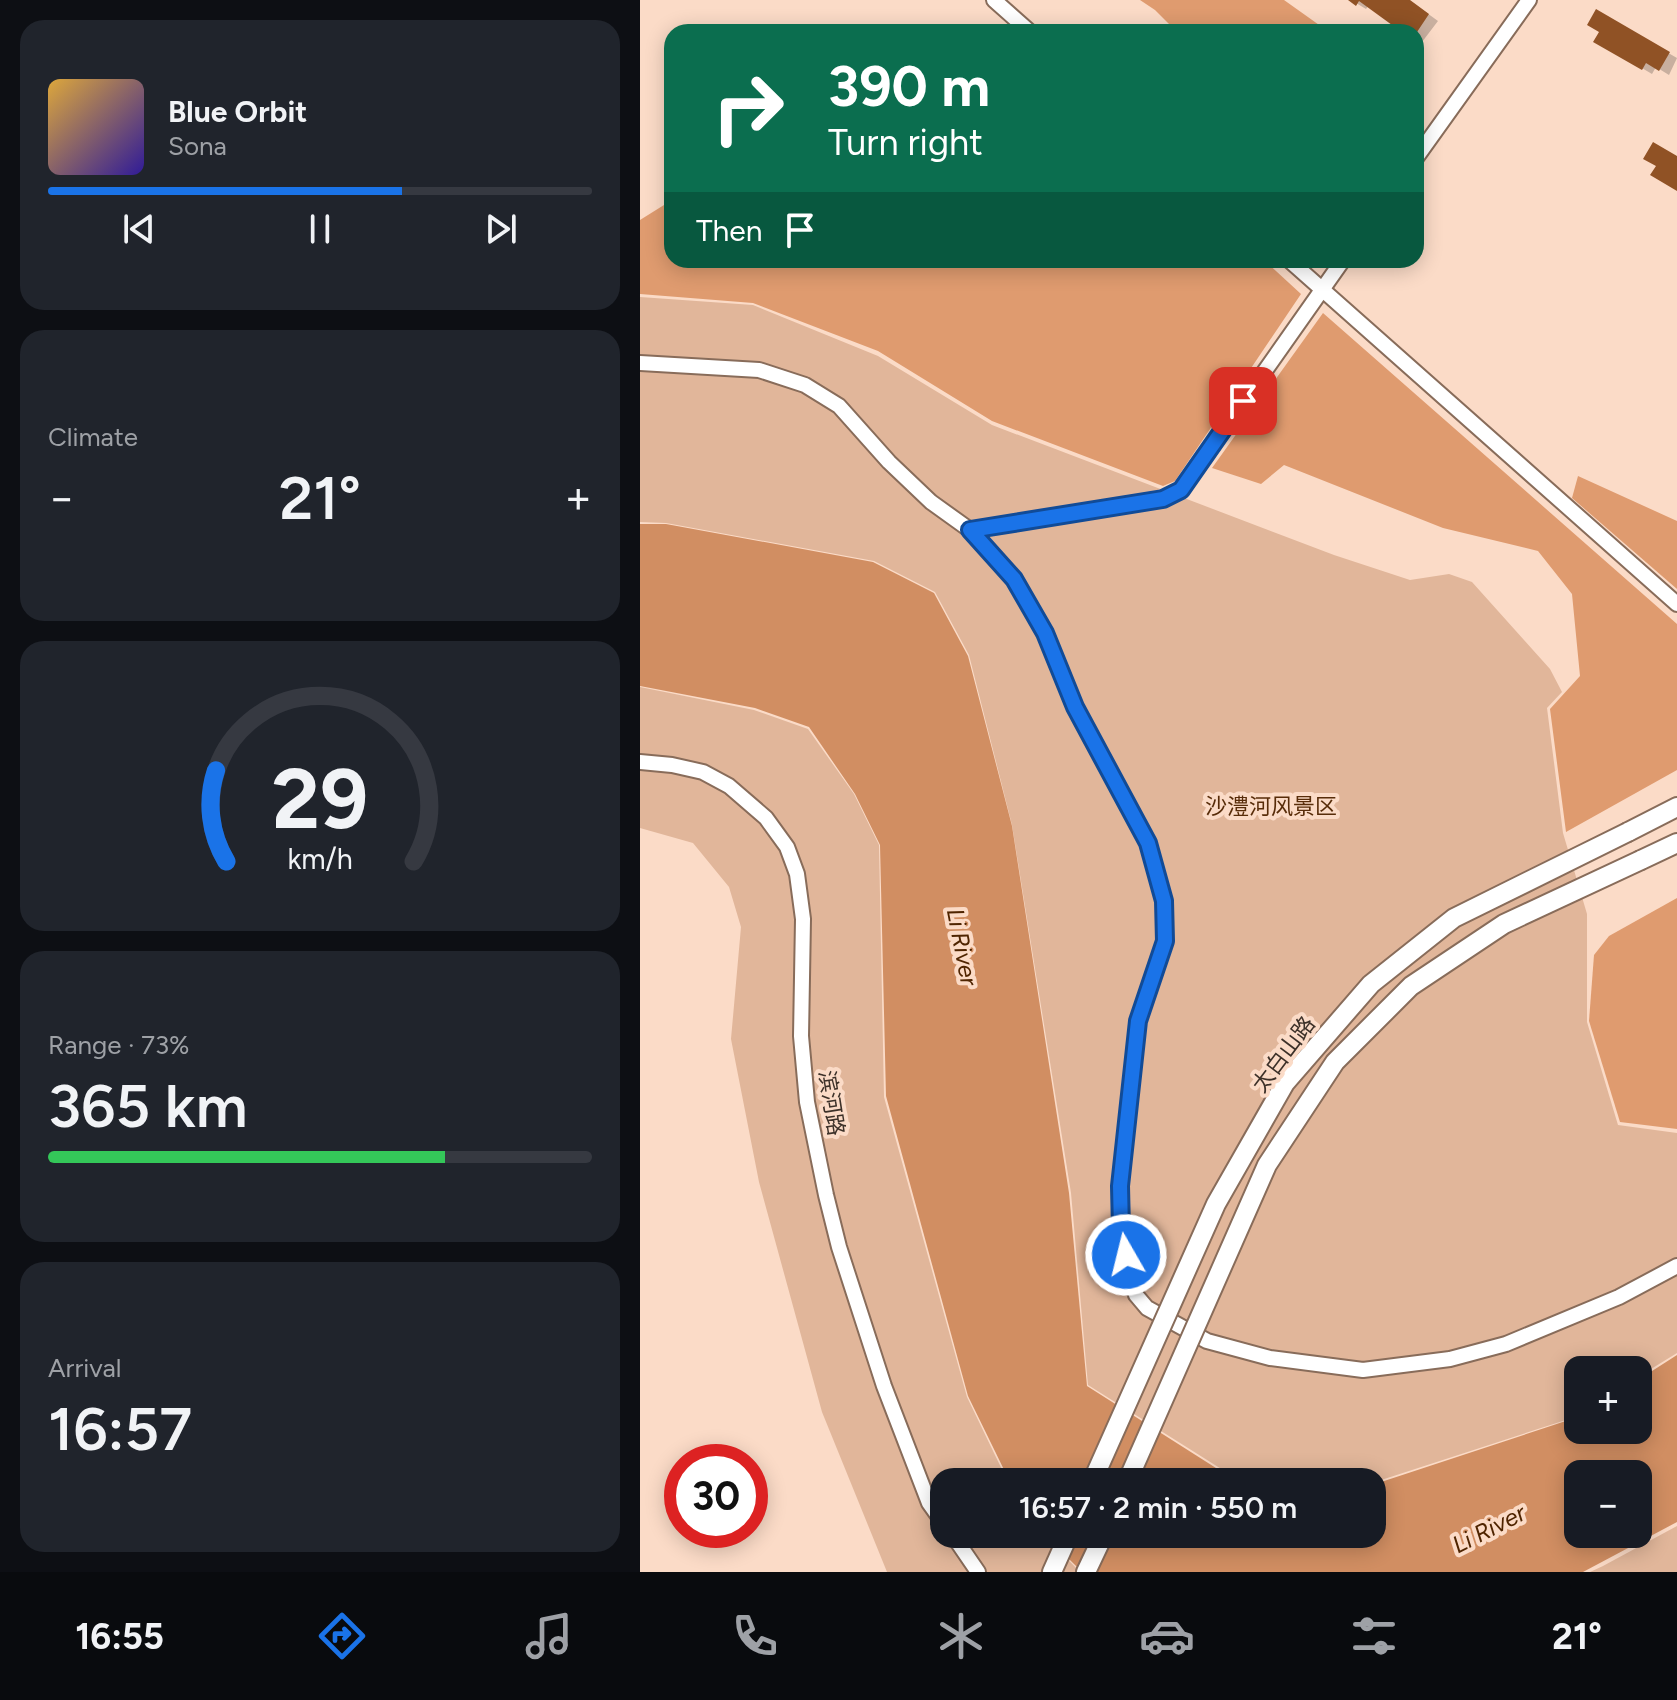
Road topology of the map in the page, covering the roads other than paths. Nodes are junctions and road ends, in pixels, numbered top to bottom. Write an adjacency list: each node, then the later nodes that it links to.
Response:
1 (994, 0): 3 (street)
2 (1529, 0): 4 (street)
3 (1021, 24)
4 (1424, 147)
5 (1298, 268): 7 (street)
6 (1337, 268): 7 (street)
7 (1322, 289): 9 (street); 10 (street)
8 (640, 363): 9 (street)
9 (970, 530): 14 (street)
10 (1677, 604)
11 (640, 762): 17 (street, 滨河路)
12 (1676, 807): 15 (main road, 太白山路, bridge)
13 (1677, 843): 16 (main road, bridge)
14 (1677, 1266)
15 (1098, 1468)
16 (1133, 1468)
17 (930, 1504)
18 (962, 1548): 21 (street)
19 (1063, 1548): 22 (main road)
20 (1097, 1548): 23 (main road)
21 (978, 1572)
22 (1052, 1572)
23 (1086, 1572)

